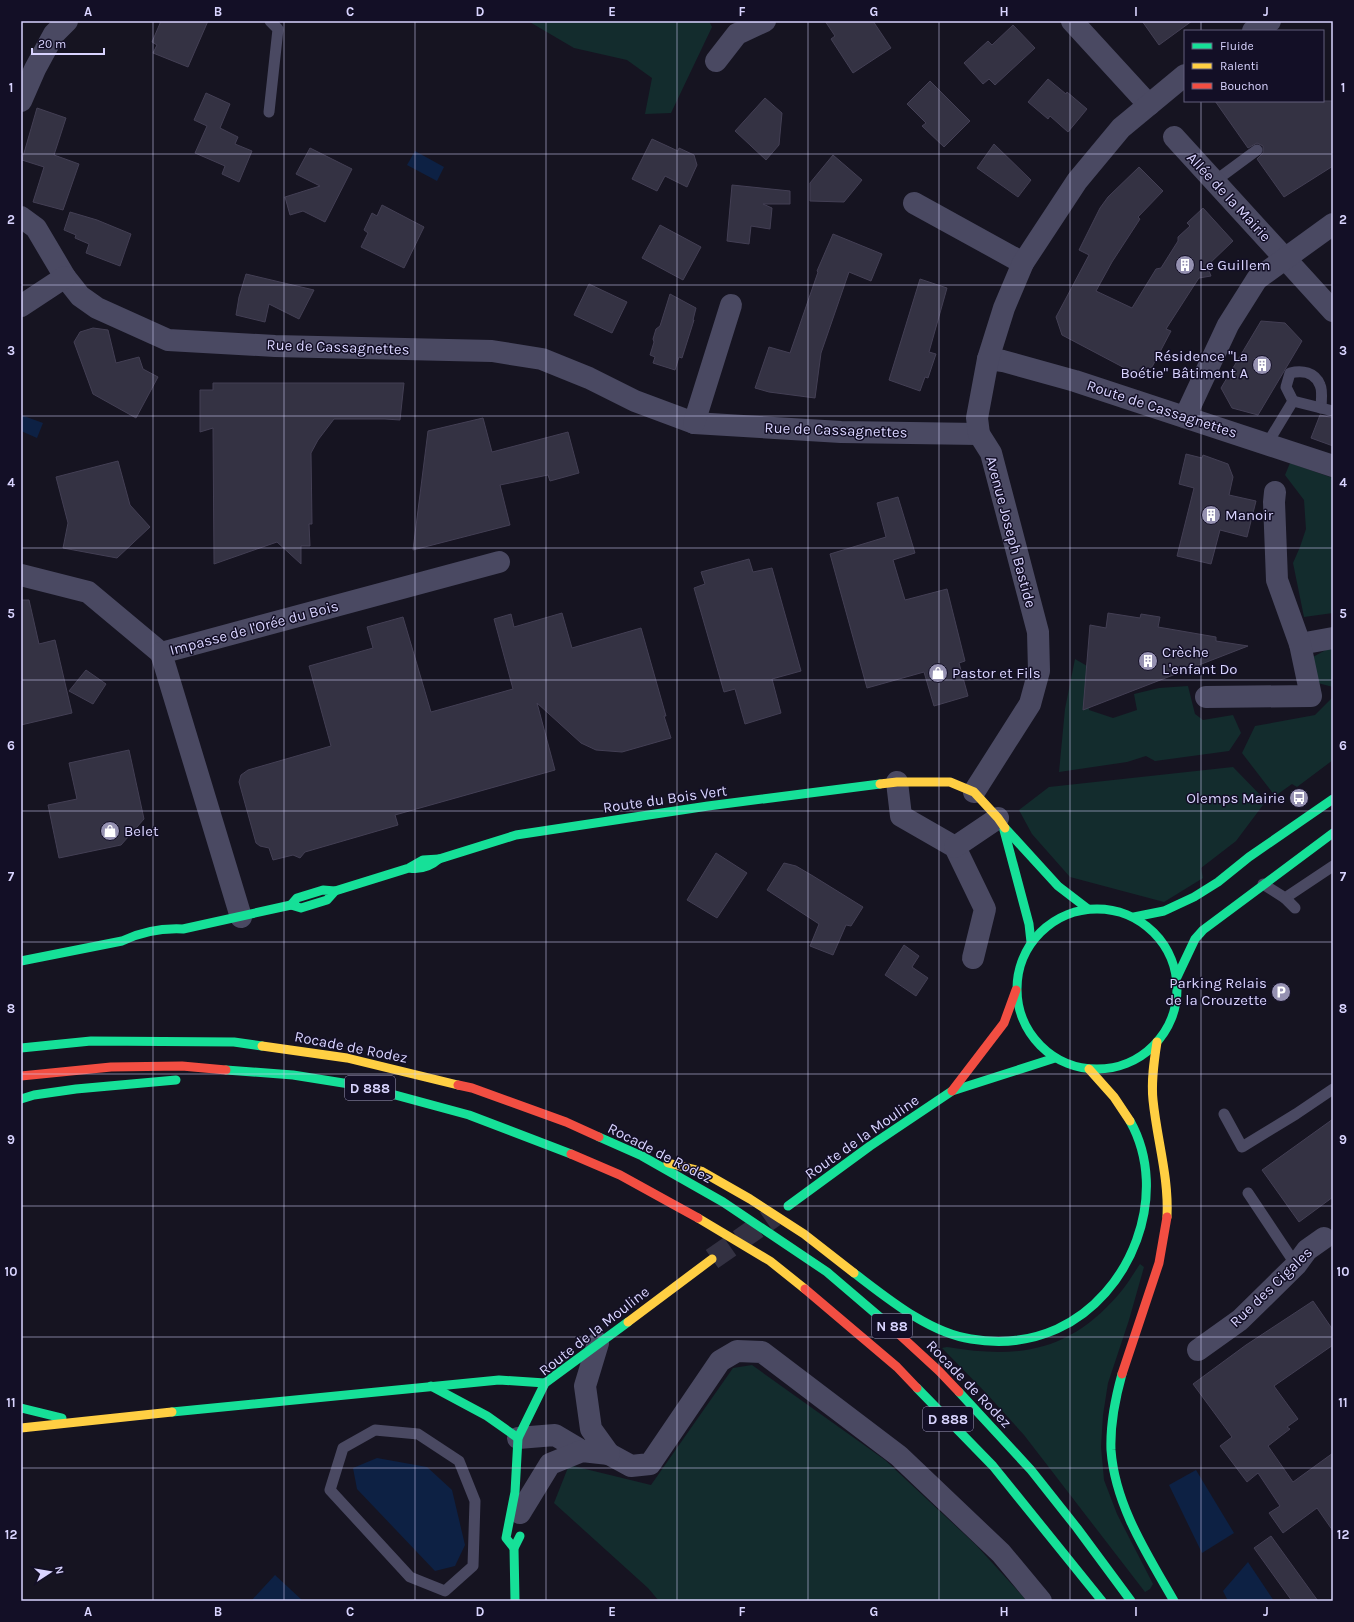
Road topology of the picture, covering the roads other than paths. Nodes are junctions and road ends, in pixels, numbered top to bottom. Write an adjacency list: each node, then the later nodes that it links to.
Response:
1 (67, 21): 9 (street)
2 (270, 21): 11 (lane)
3 (765, 21): 7 (street)
4 (1072, 21): 10 (street)
5 (1270, 21): 6 (street)
6 (1255, 30)
7 (716, 61)
8 (1184, 76): 10 (street, Avenue Joseph Bastide)
9 (21, 101)
10 (1149, 105): 19 (street, Avenue Joseph Bastide)
11 (269, 112)
12 (1174, 137): 14 (street, Allée de la Mairie)
13 (1257, 150): 14 (lane)
14 (1215, 181): 18 (street, Allée de la Mairie)
15 (914, 203): 19 (street)
16 (21, 217): 20 (street, Rue de Cassagnettes)
17 (1333, 224): 18 (street)
18 (1287, 259): 23 (street, Allée de la Mairie); 28 (street)
19 (1023, 263): 24 (street, Avenue Joseph Bastide)
20 (65, 277): 22 (street); 29 (street, Rue de Cassagnettes)
21 (731, 304): 29 (street)
22 (21, 306)
23 (1333, 311)
24 (988, 359): 28 (street, Route de Cassagnettes); 30 (street, Avenue Joseph Bastide)
25 (1293, 401): 26 (lane); 26 (lane); 31 (lane)
26 (1321, 408): 27 (lane)
27 (1333, 411)
28 (1185, 417): 31 (street, Route de Cassagnettes)
29 (694, 423): 30 (street, Rue de Cassagnettes)
30 (979, 434): 41 (street, Avenue Joseph Bastide)
31 (1267, 444): 32 (street, Route de Cassagnettes)
32 (1333, 466)
33 (1275, 492): 37 (street)
34 (500, 562): 38 (street, Impasse de l'Orée du Bois)
35 (21, 575): 38 (street)
36 (1333, 638): 37 (street)
37 (1300, 644): 39 (street)
38 (161, 653): 51 (street, Impasse de l'Orée du Bois)
39 (1206, 698)
40 (897, 782): 41 (main road, Route du Bois Vert); 45 (street); 51 (main road, Route du Bois Vert)
41 (974, 792): 43 (main road)
42 (1333, 799): 52 (main road)
43 (1000, 821): 45 (street); 50 (main road); 53 (main road)
44 (1333, 833): 47 (main road)
45 (955, 847): 54 (street)
46 (1333, 866): 48 (lane)
47 (1262, 884): 48 (lane); 56 (main road)
48 (1285, 898): 49 (lane)
49 (1295, 908)
50 (1088, 910): 52 (main road); 53 (main road)
51 (241, 917): 55 (main road)
52 (1134, 917): 56 (main road)
53 (1031, 942): 57 (main road)
54 (973, 958)
55 (21, 961)
56 (1178, 977): 58 (main road)
57 (1018, 985): 60 (main road); 65 (main road, Route de la Mouline)
58 (1157, 1042): 61 (main road); 95 (main road)
59 (21, 1048): 70 (main road, Rocade de Rodez / D 888)
60 (1055, 1058): 61 (main road); 65 (main road, Route de la Mouline)
61 (1090, 1069): 70 (main road)
62 (21, 1076): 69 (main road, D 888)
63 (186, 1080): 66 (main road)
64 (1333, 1089): 67 (lane)
65 (952, 1091): 72 (main road, Route de la Mouline)
66 (21, 1099)
67 (1224, 1114)
68 (511, 1141): 69 (main road)
69 (564, 1151): 93 (main road, D 888)
70 (642, 1156): 81 (main road, Rocade de Rodez / N 88)
71 (1248, 1193): 75 (lane)
72 (788, 1206)
73 (1330, 1240): 75 (street, Rue des Cigales)
74 (712, 1259): 76 (main road, Route de la Mouline)
75 (1296, 1265): 77 (street, Rue des Cigales)
76 (598, 1343): 78 (main road, Route de la Mouline); 86 (street)
77 (1198, 1350)
78 (545, 1383): 79 (main road); 84 (main road, Route de la Mouline)
79 (431, 1386): 82 (main road); 84 (main road)
80 (21, 1408): 82 (main road)
81 (981, 1415): 94 (main road, Rocade de Rodez / D 888)
82 (75, 1420): 83 (main road)
83 (21, 1428)
84 (518, 1438): 85 (street); 87 (main road, Route de la Mouline)
85 (582, 1451): 86 (street); 88 (street)
86 (609, 1454): 92 (street)
87 (515, 1492): 88 (main road, Route de la Mouline); 89 (main road, Route de la Mouline)
88 (520, 1521): 89 (main road, Route de la Mouline)
89 (514, 1548): 91 (main road, Route de la Mouline)
90 (446, 1596): 90 (lane)
91 (515, 1601)
92 (1041, 1601)
93 (1102, 1601)
94 (1131, 1601)
95 (1174, 1601)

